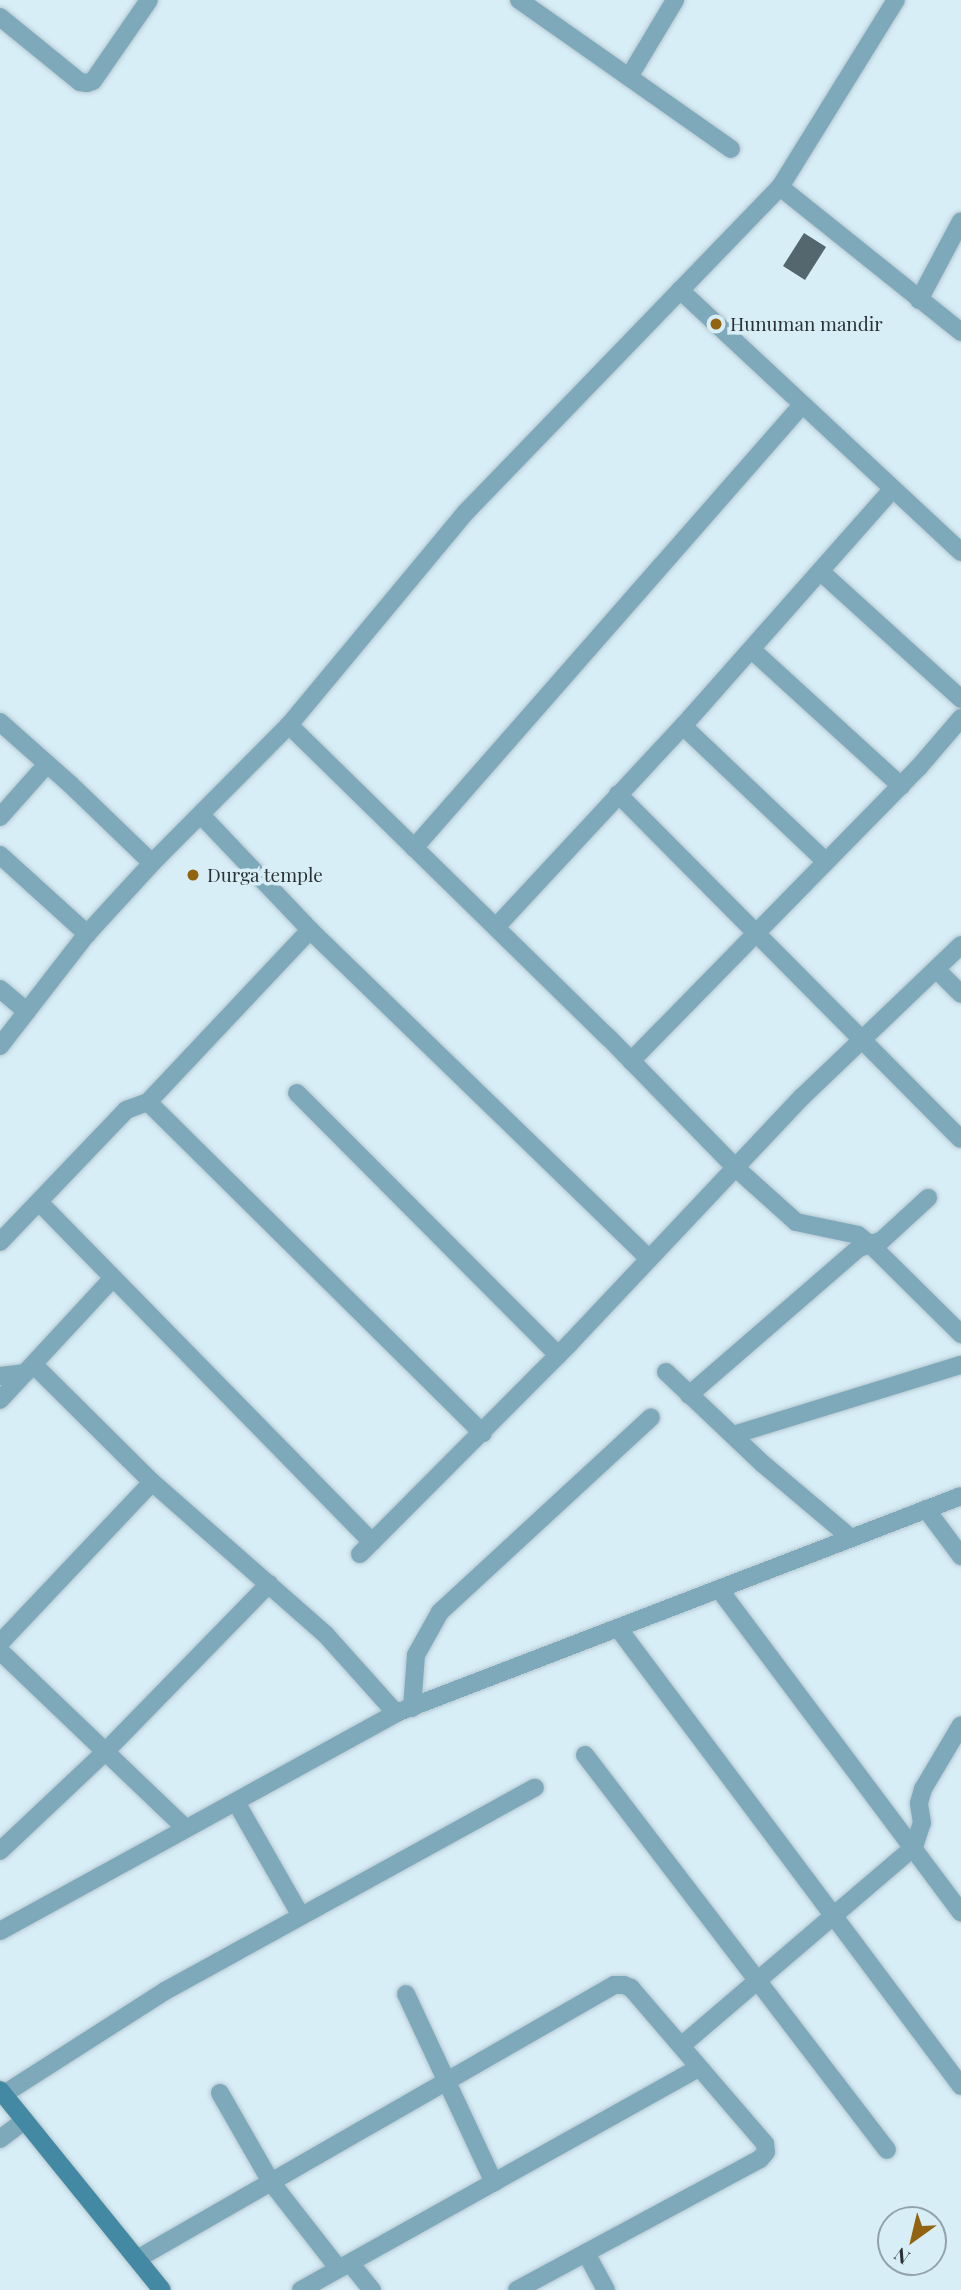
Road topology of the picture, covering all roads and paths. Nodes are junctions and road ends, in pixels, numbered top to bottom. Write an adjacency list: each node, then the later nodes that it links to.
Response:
1 (149, 0): 5 (street)
2 (519, 0): 6 (street)
3 (675, 0): 6 (street)
4 (895, 0): 8 (street)
5 (0, 17)
6 (629, 77): 7 (street)
7 (731, 149)
8 (780, 187): 10 (street); 11 (street)
9 (961, 220): 11 (street)
10 (680, 290): 13 (street); 21 (street)
11 (919, 300): 12 (street)
12 (961, 332)
13 (802, 405): 14 (street); 28 (street)
14 (892, 490): 15 (street); 16 (street)
15 (961, 552)
16 (821, 572): 17 (street); 18 (street)
17 (752, 650): 22 (street); 24 (street)
18 (961, 699)
19 (961, 718): 24 (street)
20 (0, 722): 23 (street)
21 (289, 725): 26 (street); 28 (street)
22 (683, 726): 25 (street); 30 (street)
23 (47, 764): 27 (street); 31 (street)
24 (901, 786): 30 (street)
25 (618, 794): 32 (street); 34 (street)
26 (202, 816): 31 (street); 33 (street)
27 (0, 817)
28 (414, 848): 32 (street)
29 (0, 855): 35 (street)
30 (824, 860): 34 (street)
31 (152, 863): 35 (street)
32 (496, 928): 43 (street)
33 (310, 930): 45 (street); 52 (street)
34 (754, 932): 41 (street); 43 (street)
35 (87, 934): 40 (street)
36 (961, 944): 37 (street)
37 (936, 969): 39 (street); 41 (street)
38 (0, 989): 40 (street)
39 (961, 994)
40 (27, 1012): 42 (street)
41 (862, 1041): 46 (street); 47 (street)
42 (0, 1046)
43 (631, 1060): 47 (street)
44 (297, 1093): 55 (street)
45 (148, 1102): 49 (street); 63 (street)
46 (961, 1139)
47 (737, 1169): 51 (street); 52 (street)
48 (928, 1198): 51 (street)
49 (39, 1202): 50 (street); 53 (street)
50 (0, 1242)
51 (871, 1245): 54 (street); 60 (street)
52 (649, 1259): 55 (street)
53 (113, 1278): 57 (street); 63 (street)
54 (961, 1334)
55 (558, 1355): 63 (street)
56 (961, 1365): 64 (street)
57 (30, 1369): 59 (street); 61 (street); 65 (street)
58 (666, 1372): 60 (street)
59 (0, 1376)
60 (689, 1395): 64 (street)
61 (0, 1400)
62 (651, 1417): 75 (street)
63 (483, 1433)
64 (733, 1435): 68 (street)
65 (152, 1482): 70 (street); 73 (street)
66 (961, 1496): 67 (street)
67 (926, 1509): 68 (street); 69 (street)
68 (850, 1538): 71 (street)
69 (961, 1556)
70 (269, 1584): 75 (street); 77 (street)
71 (719, 1589): 72 (street); 82 (street)
72 (618, 1628): 75 (street); 86 (street)
73 (0, 1643)
74 (0, 1651): 77 (street)
75 (404, 1710): 80 (street)
76 (961, 1725): 82 (street)
77 (104, 1752): 81 (street); 83 (street)
78 (585, 1755): 88 (street)
79 (535, 1788): 85 (street)
80 (236, 1802): 81 (street); 85 (street)
81 (186, 1829): 87 (street)
82 (914, 1847): 84 (street); 86 (street)
83 (0, 1851)
84 (961, 1912)
85 (300, 1914): 94 (street)
86 (833, 1915): 88 (street); 93 (street)
87 (0, 1931)
88 (755, 1980): 90 (street); 98 (street)
89 (406, 1994): 92 (street)
90 (681, 2046): 91 (street); 92 (street)
91 (699, 2068): 100 (street); 101 (street)
92 (447, 2081): 99 (street); 100 (street)
93 (961, 2086)
94 (2, 2092): 96 (main road)
95 (220, 2093): 99 (street)
96 (25, 2120): 97 (street); 102 (main road)
97 (0, 2139)
98 (887, 2150)
99 (271, 2182): 102 (street); 103 (street)
100 (494, 2183): 103 (street)
101 (586, 2253): 107 (street); 108 (street)
102 (137, 2259): 104 (main road)
103 (344, 2266): 105 (street); 106 (street)
104 (162, 2290)
105 (301, 2290)
106 (372, 2290)
107 (517, 2290)
108 (606, 2290)

